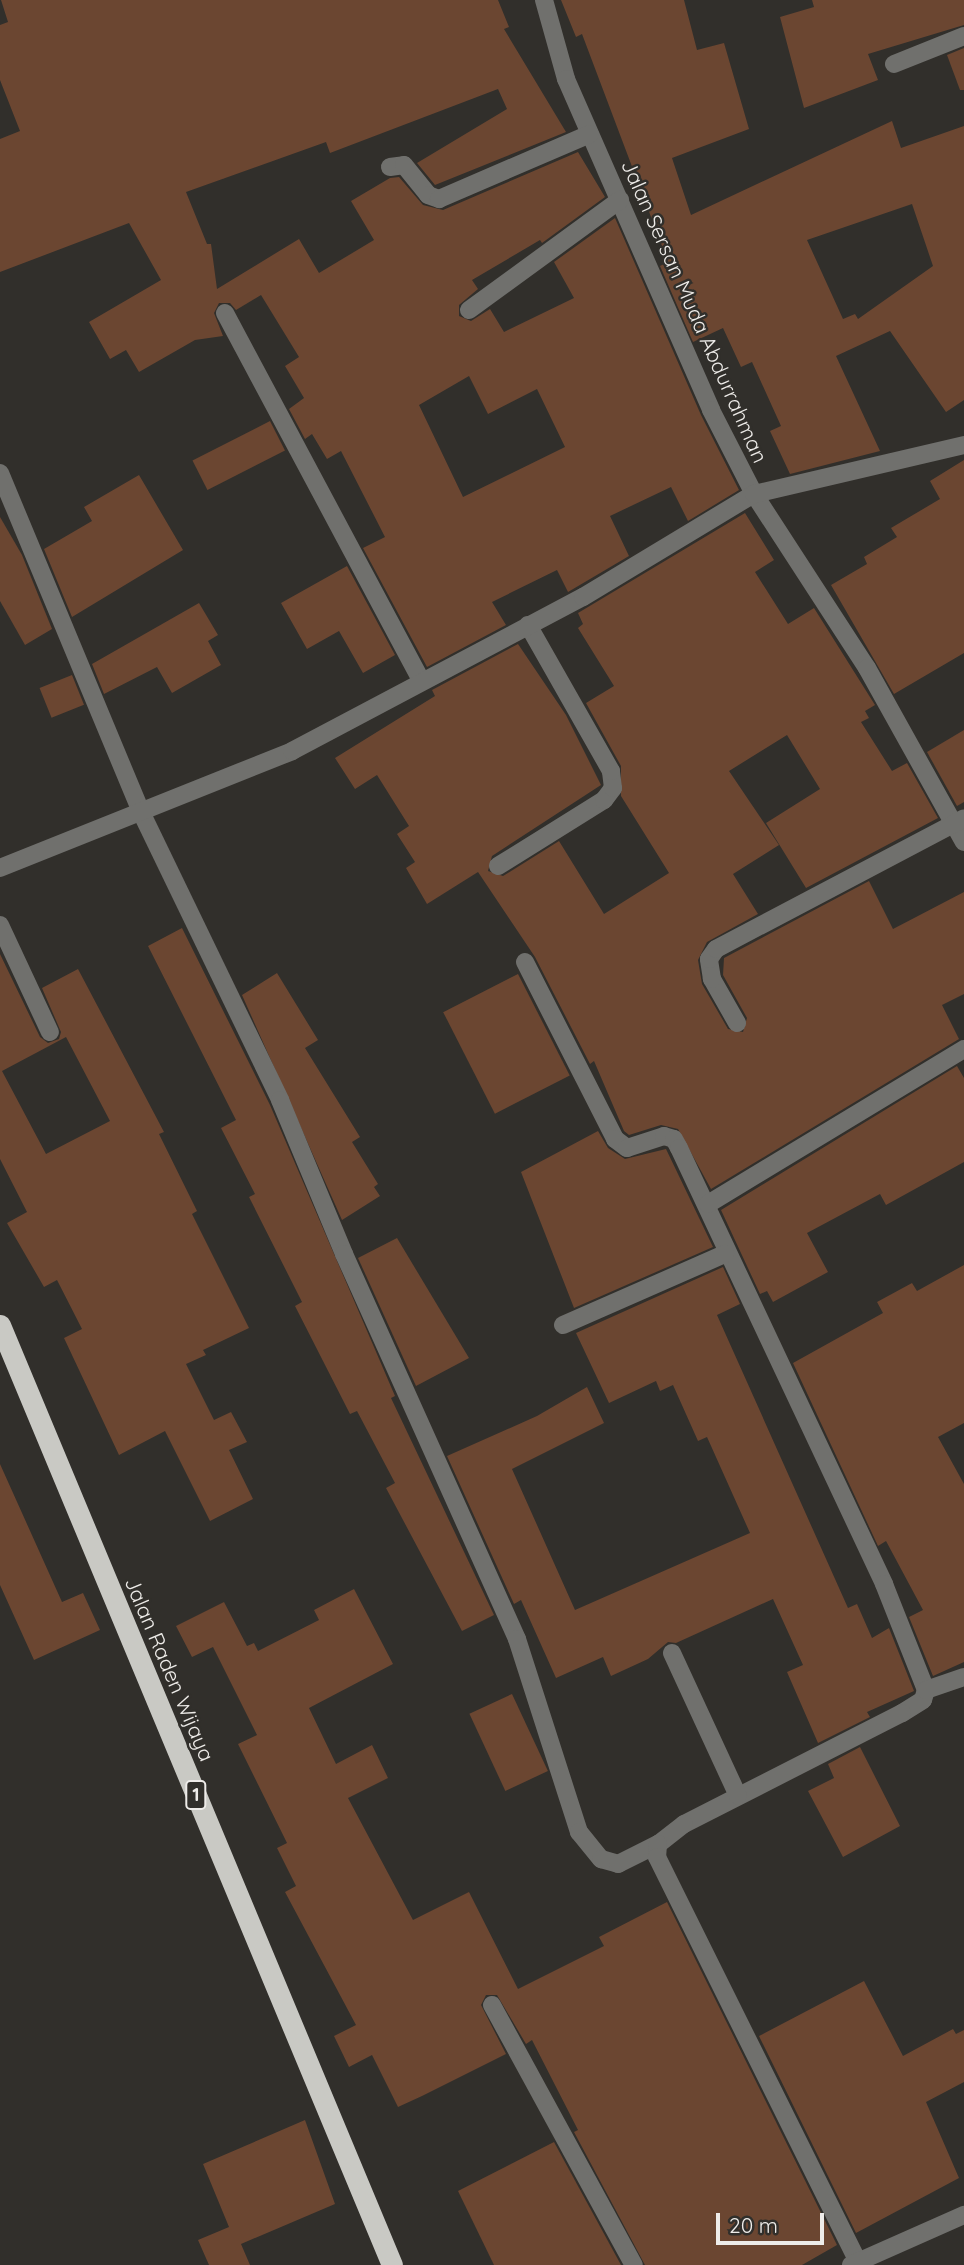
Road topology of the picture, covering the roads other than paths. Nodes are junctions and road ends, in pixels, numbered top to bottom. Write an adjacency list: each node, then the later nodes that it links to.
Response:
1 (544, 0): 4 (street, Jalan Sersan Muda Abdurrahman)
2 (964, 36): 3 (street)
3 (894, 64)
4 (590, 134): 5 (street); 6 (street, Jalan Sersan Muda Abdurrahman)
5 (390, 167)
6 (620, 200): 7 (street); 11 (street, Jalan Sersan Muda Abdurrahman)
7 (469, 310)
8 (225, 313): 13 (street)
9 (964, 445): 11 (street)
10 (0, 473): 14 (street)
11 (754, 494): 12 (street); 15 (street, Jalan Sersan Muda Abdurrahman)
12 (528, 625): 13 (street); 17 (street)
13 (421, 680): 14 (street)
14 (141, 812): 18 (street); 32 (street)
15 (959, 820): 16 (street, Jalan Sersan Muda Abdurrahman); 21 (street)
16 (964, 842)
17 (498, 866)
18 (0, 868)
19 (0, 925): 22 (street)
20 (525, 962): 24 (street)
21 (737, 1023)
22 (50, 1032)
23 (964, 1049): 24 (street)
24 (708, 1204): 25 (street)
25 (725, 1254): 27 (street); 30 (street)
26 (0, 1325): 36 (highway, Jalan Raden Wijaya / 1)
27 (563, 1325)
28 (672, 1653): 31 (street)
29 (964, 1676): 30 (street)
30 (926, 1690): 31 (street)
31 (738, 1796): 32 (street)
32 (658, 1844): 35 (street)
33 (492, 2005): 37 (street)
34 (964, 2215): 35 (street)
35 (855, 2264)
36 (393, 2265)
37 (634, 2265)

